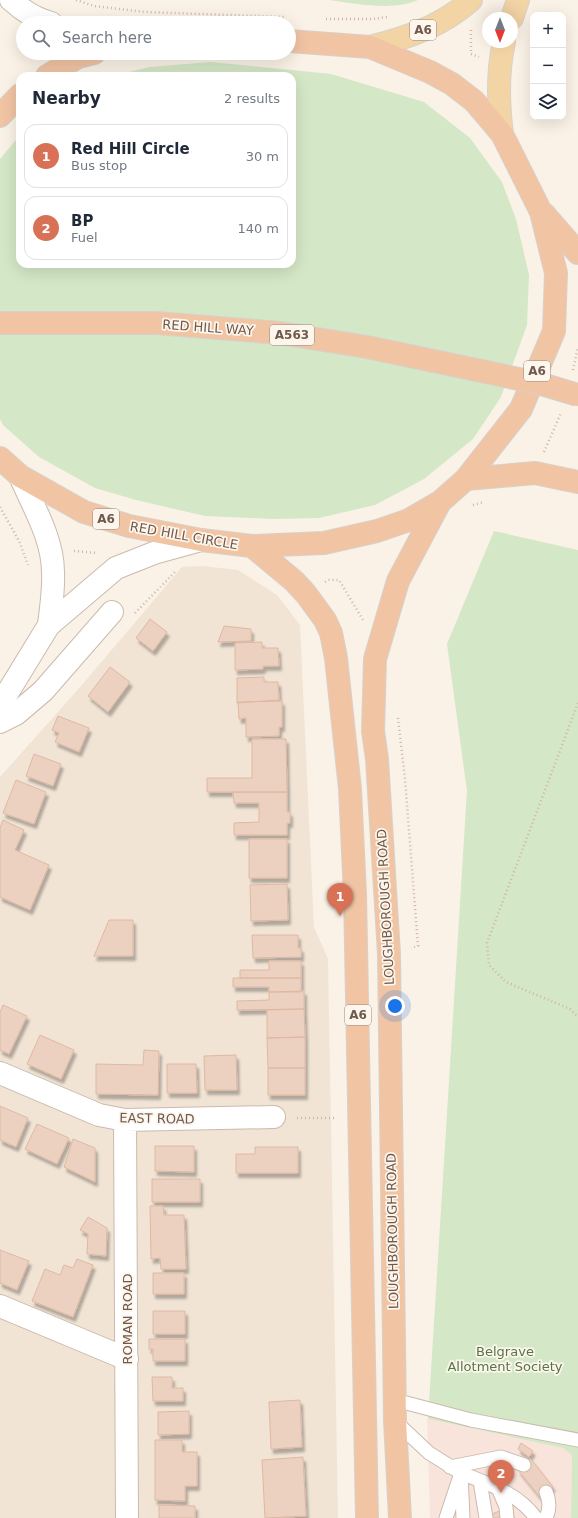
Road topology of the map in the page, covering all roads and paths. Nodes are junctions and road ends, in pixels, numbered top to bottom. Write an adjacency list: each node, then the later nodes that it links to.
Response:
1 (11, 0): 6 (street)
2 (76, 0): 7 (path)
3 (471, 0): 11 (main road, A6)
4 (518, 0): 5 (main road)
5 (514, 12)
6 (34, 16)
7 (263, 16)
8 (388, 16): 9 (path)
9 (323, 19)
10 (296, 42): 11 (highway, RED HILL CIRCLE / A6)
11 (370, 47): 17 (highway, RED HILL CIRCLE / A6)
12 (502, 48): 17 (main road, A6)
13 (73, 60): 14 (highway)
14 (54, 72)
15 (16, 99): 16 (highway)
16 (0, 116)
17 (502, 134): 18 (highway, RED HILL CIRCLE / A6)
18 (542, 212): 19 (highway); 24 (highway, RED HILL CIRCLE / A6)
19 (578, 253)
20 (0, 323): 21 (highway, RED HILL WAY / A563, bridge)
21 (578, 396)
22 (0, 458): 23 (highway, RED HILL CIRCLE / A6)
23 (20, 476): 27 (highway, RED HILL CIRCLE / A6); 31 (street)
24 (466, 479): 25 (highway); 26 (highway, RED HILL CIRCLE / A6)
25 (578, 482)
26 (440, 502): 28 (highway, RED HILL CIRCLE / A6); 36 (highway, LOUGHBOROUGH ROAD / A6)
27 (201, 540): 28 (highway, RED HILL CIRCLE / A6); 31 (street)
28 (252, 546): 40 (highway, A6)
29 (176, 571): 30 (path)
30 (112, 612): 35 (street)
31 (49, 625): 33 (street)
32 (578, 703): 37 (path)
33 (0, 705)
34 (398, 713): 36 (path)
35 (0, 722)
36 (389, 954): 44 (highway, LOUGHBOROUGH ROAD / A6)
37 (578, 1017)
38 (0, 1073): 41 (street, EAST ROAD)
39 (274, 1117): 40 (path); 41 (street, EAST ROAD)
40 (360, 1118): 52 (highway, A6)
41 (125, 1120): 43 (street, ROMAN ROAD)
42 (0, 1306): 43 (street)
43 (127, 1359): 51 (street, ROMAN ROAD)
44 (395, 1410): 45 (lane); 47 (lane); 53 (highway, LOUGHBOROUGH ROAD / A6)
45 (578, 1440)
46 (524, 1465): 47 (lane)
47 (455, 1470): 48 (lane); 54 (lane); 55 (lane)
48 (480, 1481): 49 (lane); 56 (lane)
49 (498, 1488): 57 (lane); 58 (lane)
50 (546, 1492): 59 (lane)
51 (127, 1518)
52 (367, 1518)
53 (400, 1518)
54 (446, 1518)
55 (463, 1518)
56 (486, 1518)
57 (507, 1518)
58 (536, 1518)
59 (546, 1518)

